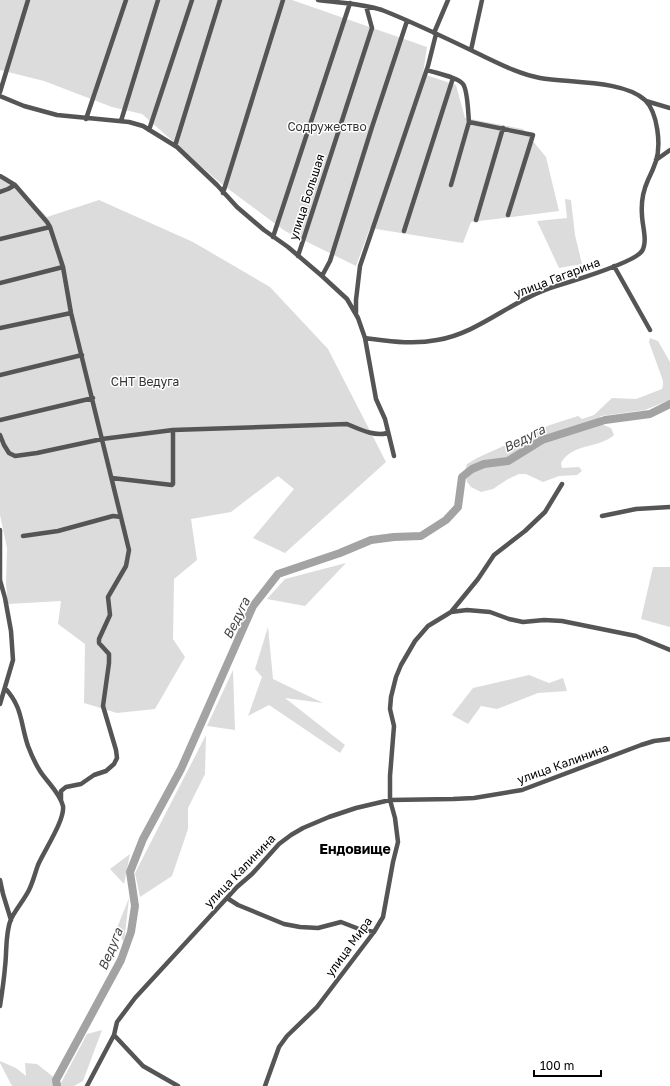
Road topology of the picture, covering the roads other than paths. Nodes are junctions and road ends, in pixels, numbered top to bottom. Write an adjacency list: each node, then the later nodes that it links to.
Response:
1 (28, 0): 17 (street)
2 (126, 0): 21 (street)
3 (158, 0): 22 (street)
4 (192, 0): 25 (street)
5 (220, 0): 26 (street)
6 (283, 0): 33 (street)
7 (318, 0): 10 (street)
8 (448, 0): 13 (street)
9 (482, 0): 14 (street)
10 (350, 3): 11 (street); 38 (street)
11 (366, 6): 12 (street); 40 (street, улица Большая)
12 (407, 21): 13 (street); 43 (street)
13 (435, 33): 14 (street); 15 (street)
14 (471, 50): 19 (street)
15 (427, 70): 16 (street); 46 (street)
16 (453, 78): 23 (street); 37 (street)
17 (0, 92)
18 (0, 96): 21 (street)
19 (646, 101): 20 (street); 28 (street, улица Гагарина)
20 (670, 108)
21 (86, 119): 22 (street)
22 (121, 122): 25 (street)
23 (469, 122): 24 (street); 31 (street)
24 (502, 128): 34 (street); 35 (street)
25 (149, 130): 26 (street)
26 (175, 146): 33 (street)
27 (670, 150): 28 (street)
28 (656, 160): 41 (street, улица Гагарина)
29 (0, 176): 30 (street)
30 (15, 185): 32 (street); 36 (street)
31 (451, 185)
32 (0, 192)
33 (223, 193): 38 (street)
34 (508, 215)
35 (476, 220)
36 (50, 227): 39 (street); 42 (street)
37 (404, 231)
38 (273, 237): 40 (street)
39 (0, 239)
40 (298, 256): 43 (street)
41 (614, 266): 48 (street); 49 (street, улица Гагарина)
42 (63, 267): 44 (street); 45 (street)
43 (322, 276): 46 (street)
44 (0, 283)
45 (71, 313): 47 (street); 50 (street)
46 (356, 315): 49 (street)
47 (0, 328)
48 (650, 330)
49 (365, 338): 55 (street)
50 (82, 355): 51 (street); 52 (street)
51 (0, 375)
52 (93, 398): 53 (street); 57 (street)
53 (0, 420)
54 (172, 430): 55 (street); 57 (street); 59 (street)
55 (388, 433): 58 (street)
56 (0, 435): 57 (street)
57 (102, 439): 59 (street)
58 (394, 456)
59 (112, 478): 63 (street)
60 (562, 484): 67 (street)
61 (670, 507): 62 (street)
62 (602, 516)
63 (121, 517): 65 (street); 72 (street)
64 (0, 530): 66 (street)
65 (23, 536)
66 (0, 580): 69 (street)
67 (451, 612): 68 (street); 73 (street, улица Мира)
68 (670, 650)
69 (5, 688): 70 (street); 72 (street)
70 (0, 704)
71 (670, 739): 73 (street, улица Калинина)
72 (61, 800): 76 (street)
73 (390, 800): 75 (street, улица Калинина); 77 (street, улица Мира)
74 (0, 880): 76 (street)
75 (227, 898): 77 (street); 79 (street, улица Калинина)
76 (11, 920): 78 (street)
77 (374, 932): 82 (street, улица Мира)
78 (0, 1006)
79 (114, 1035): 80 (street, улица Калинина); 81 (street)
80 (87, 1086)
81 (178, 1086)
82 (264, 1086)

